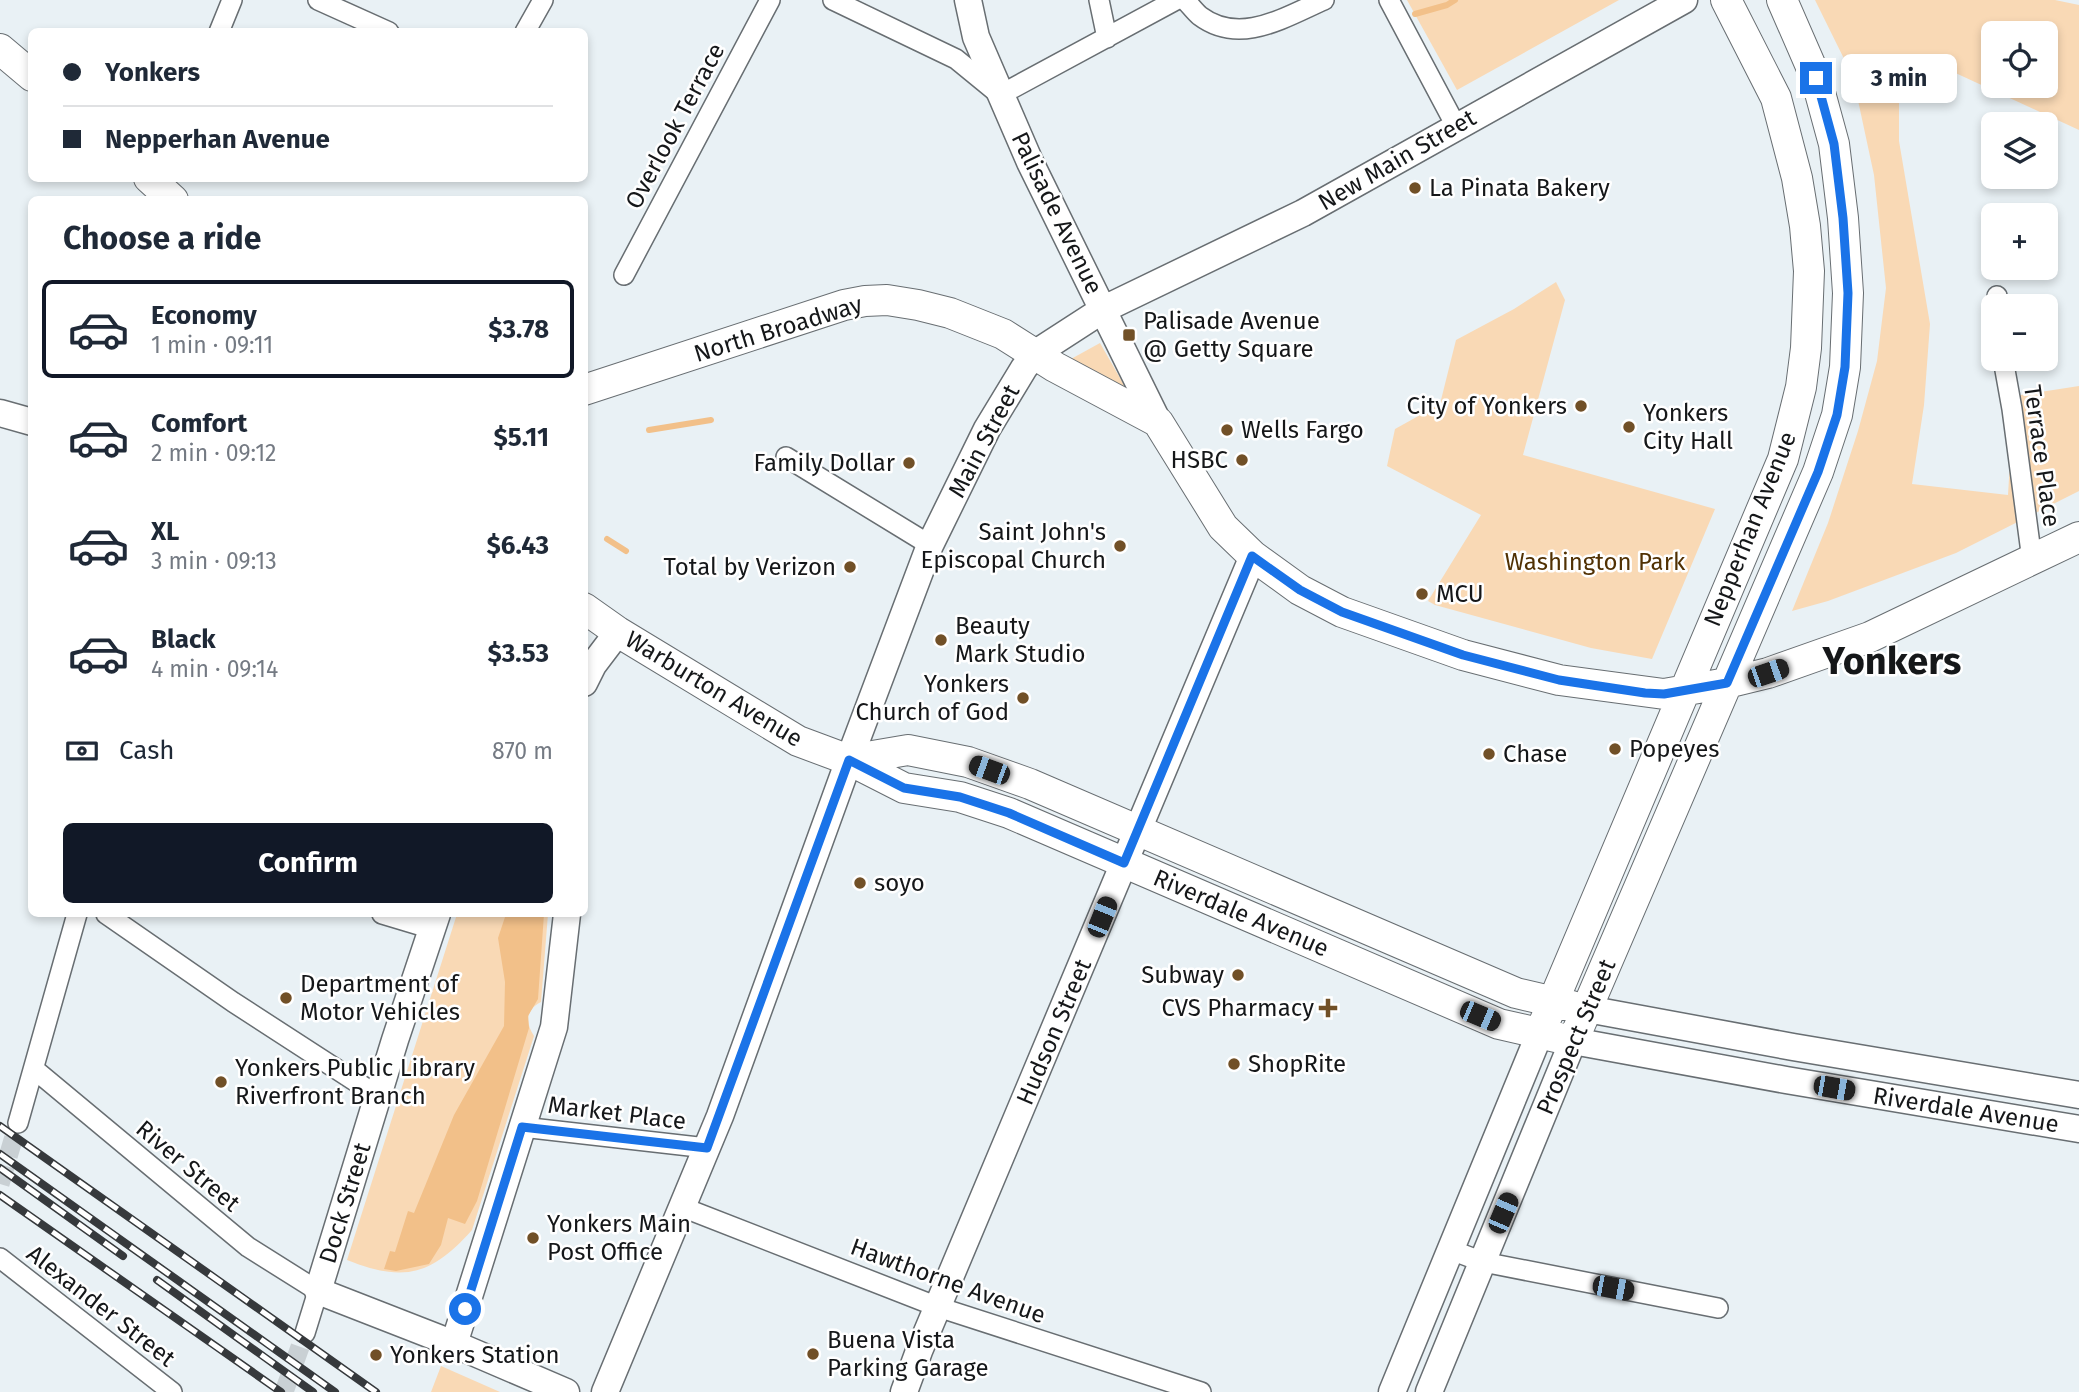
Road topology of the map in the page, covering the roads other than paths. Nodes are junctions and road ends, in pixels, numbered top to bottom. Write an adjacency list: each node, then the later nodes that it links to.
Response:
1 (232, 0): 15 (street)
2 (318, 0): 16 (street)
3 (543, 0): 17 (street)
4 (770, 0): 25 (street, Overlook Terrace)
5 (833, 0): 21 (street)
6 (968, 0): 21 (street, Palisade Avenue)
7 (1099, 0): 18 (street)
8 (1185, 0): 9 (street)
9 (1324, 0)
10 (1390, 0): 22 (street)
11 (1684, 0): 22 (street, New Main Street)
12 (1726, 0): 42 (main road, Nepperhan Avenue)
13 (1782, 0): 41 (main road, Nepperhan Avenue)
14 (1167, 3): 18 (street)
15 (221, 28)
16 (380, 28)
17 (527, 28)
18 (1107, 38): 21 (street)
19 (0, 48): 20 (main road)
20 (28, 72)
21 (1000, 95): 26 (street, Palisade Avenue)
22 (1456, 126): 26 (street, New Main Street)
23 (153, 182): 24 (main road)
24 (169, 196)
25 (624, 275)
26 (1104, 309): 27 (street, Main Street); 32 (street, Palisade Avenue)
27 (1036, 353): 29 (main road, North Broadway); 32 (main road, North Broadway); 35 (street, Main Street)
28 (2005, 371): 37 (street, Terrace Place)
29 (588, 389)
30 (0, 413): 31 (street)
31 (28, 421)
32 (1158, 422): 36 (main road)
33 (786, 457): 35 (street)
34 (2079, 537): 37 (main road)
35 (930, 545): 43 (street, Main Street)
36 (1252, 556): 42 (main road); 44 (street, Hudson Street)
37 (2032, 560): 41 (main road)
38 (588, 611): 39 (main road, Warburton Avenue)
39 (618, 632): 40 (street); 43 (main road, Warburton Avenue)
40 (588, 674)
41 (1727, 683): 42 (main road); 52 (main road, Prospect Street)
42 (1685, 691): 51 (main road, Prospect Street)
43 (849, 760): 44 (main road, Riverdale Avenue); 45 (main road, Riverdale Avenue); 61 (street, Main Street)
44 (1139, 831): 45 (street, Hudson Street); 51 (main road, Riverdale Avenue)
45 (1124, 863): 53 (main road, Riverdale Avenue); 67 (street, Hudson Street)
46 (76, 917): 55 (street)
47 (110, 917): 57 (street)
48 (405, 917): 50 (street)
49 (567, 917): 59 (street)
50 (435, 921): 57 (street, Dock Street)
51 (1553, 1003): 52 (main road, Riverdale Avenue); 53 (main road, Prospect Street)
52 (1587, 1009): 54 (main road, Prospect Street); 56 (street, Riverdale Avenue)
53 (1539, 1035): 54 (main road, Riverdale Avenue); 63 (street, Prospect Street)
54 (1573, 1041): 60 (street, Riverdale Avenue); 65 (street, Prospect Street)
55 (34, 1069): 58 (street); 66 (street, River Street)
56 (2079, 1095)
57 (378, 1096): 66 (street, Dock Street)
58 (18, 1124)
59 (522, 1127): 61 (street, Market Place); 70 (street)
60 (2079, 1129)
61 (707, 1148): 62 (street, Main Street)
62 (682, 1207): 67 (street, Hawthorne Avenue); 73 (street, Main Street)
63 (1451, 1250): 65 (street); 76 (street, Prospect Street)
64 (0, 1258): 71 (street, Alexander Street)
65 (1483, 1262): 68 (street); 77 (street, Prospect Street)
66 (318, 1291): 69 (street, Dock Street); 70 (street)
67 (937, 1307): 74 (street, Hudson Street); 75 (street, Hawthorne Avenue)
68 (1718, 1308)
69 (305, 1333)
70 (454, 1344): 72 (street)
71 (172, 1392)
72 (566, 1392)
73 (605, 1392)
74 (904, 1392)
75 (1201, 1392)
76 (1392, 1392)
77 (1429, 1392)

